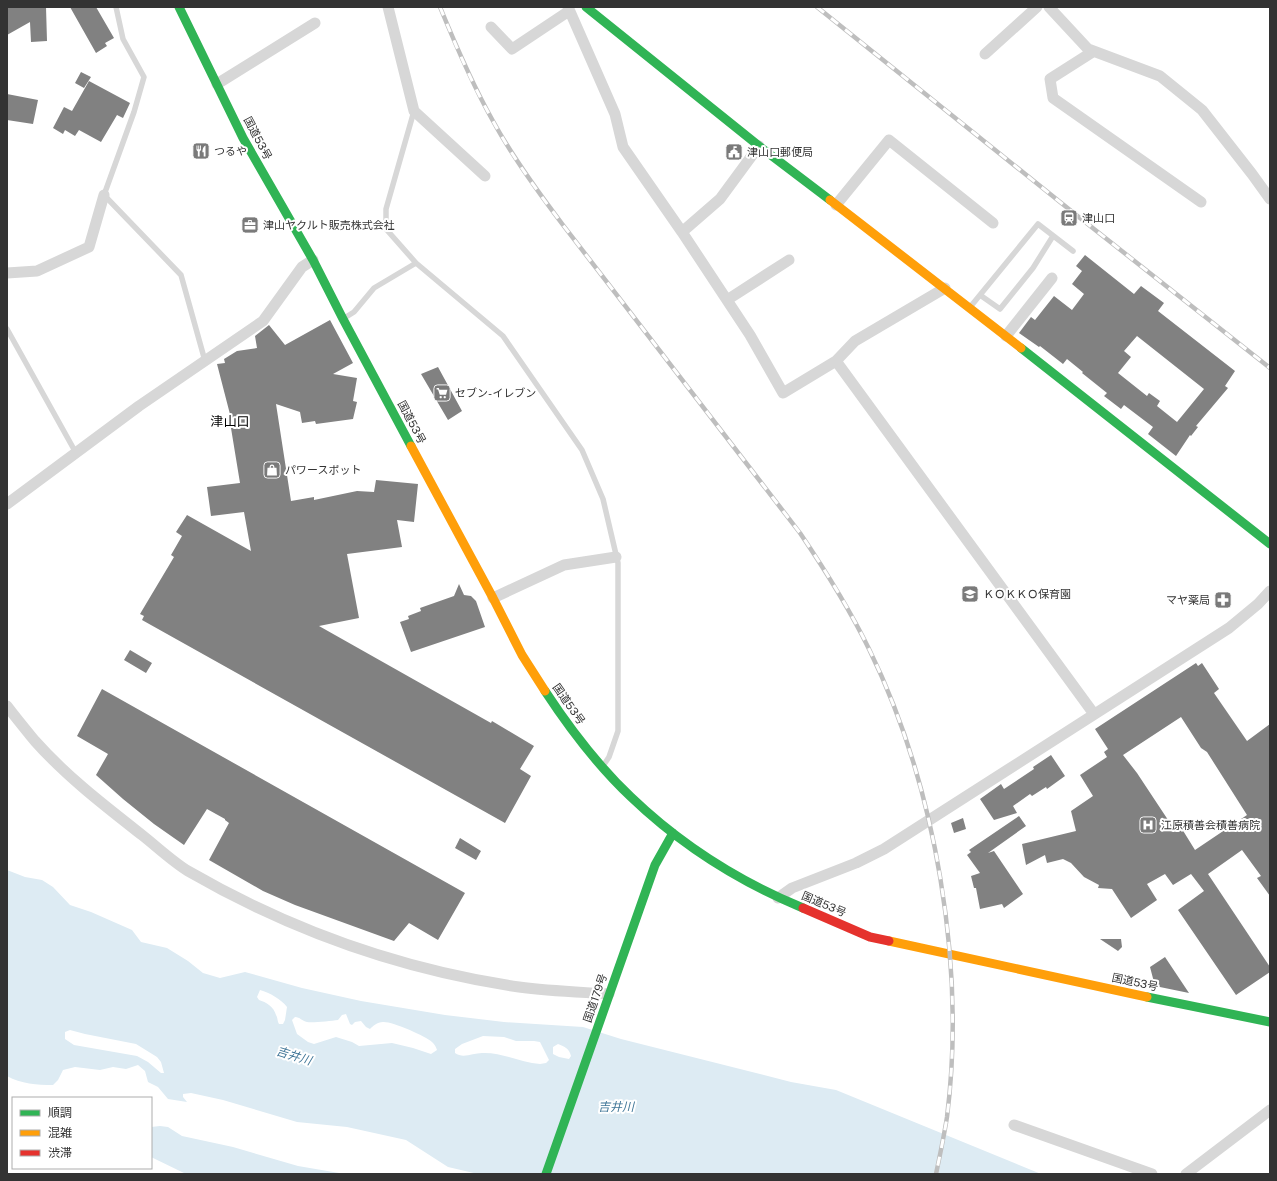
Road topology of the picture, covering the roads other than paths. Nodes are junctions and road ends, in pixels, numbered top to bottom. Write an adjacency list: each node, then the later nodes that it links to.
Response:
1 (116, 7): 16 (lane)
2 (180, 7): 12 (main road, 国道53号)
3 (388, 7): 13 (street)
4 (1038, 7): 11 (street)
5 (1049, 7): 10 (street)
6 (588, 8): 14 (main road)
7 (568, 9): 9 (street); 21 (street)
8 (315, 23): 12 (street)
9 (491, 28)
10 (1094, 51): 17 (street); 18 (street)
11 (985, 54)
12 (217, 84): 24 (main road, 国道53号)
13 (414, 111): 15 (street); 26 (lane)
14 (759, 146): 19 (main road); 21 (street)
15 (485, 176)
16 (104, 195): 27 (street); 36 (lane)
17 (1270, 199)
18 (1201, 202)
19 (836, 205): 20 (street); 29 (main road)
20 (993, 223)
21 (682, 232): 31 (street)
22 (1053, 236): 23 (lane); 30 (lane); 30 (lane)
23 (1073, 251)
24 (313, 260): 33 (main road, 国道53号); 36 (street)
25 (789, 260): 31 (street)
26 (416, 263): 33 (lane); 41 (lane)
27 (7, 273)
28 (1052, 278): 35 (street)
29 (945, 288): 32 (main road); 37 (street)
30 (980, 295): 32 (lane)
31 (727, 300): 37 (street)
32 (970, 308): 35 (main road)
33 (343, 319): 43 (main road, 国道53号)
34 (7, 329): 38 (lane)
35 (1006, 336): 40 (main road)
36 (205, 361): 38 (street)
37 (836, 361): 45 (street)
38 (76, 452): 39 (street)
39 (7, 504)
40 (1270, 544)
41 (616, 557): 43 (street); 46 (lane)
42 (1270, 591): 45 (street)
43 (493, 598): 46 (main road, 国道53号)
44 (7, 706): 49 (street)
45 (1094, 714): 48 (street)
46 (602, 766): 47 (main road, 国道53号)
47 (673, 833): 48 (main road, 国道53号); 49 (main road, 国道179号)
48 (778, 898): 50 (main road, 国道53号)
49 (609, 994): 53 (main road, 国道179号)
50 (1270, 1022)
51 (1270, 1110): 55 (street)
52 (1014, 1125): 54 (street)
53 (546, 1174)
54 (1152, 1174)
55 (1186, 1174)

